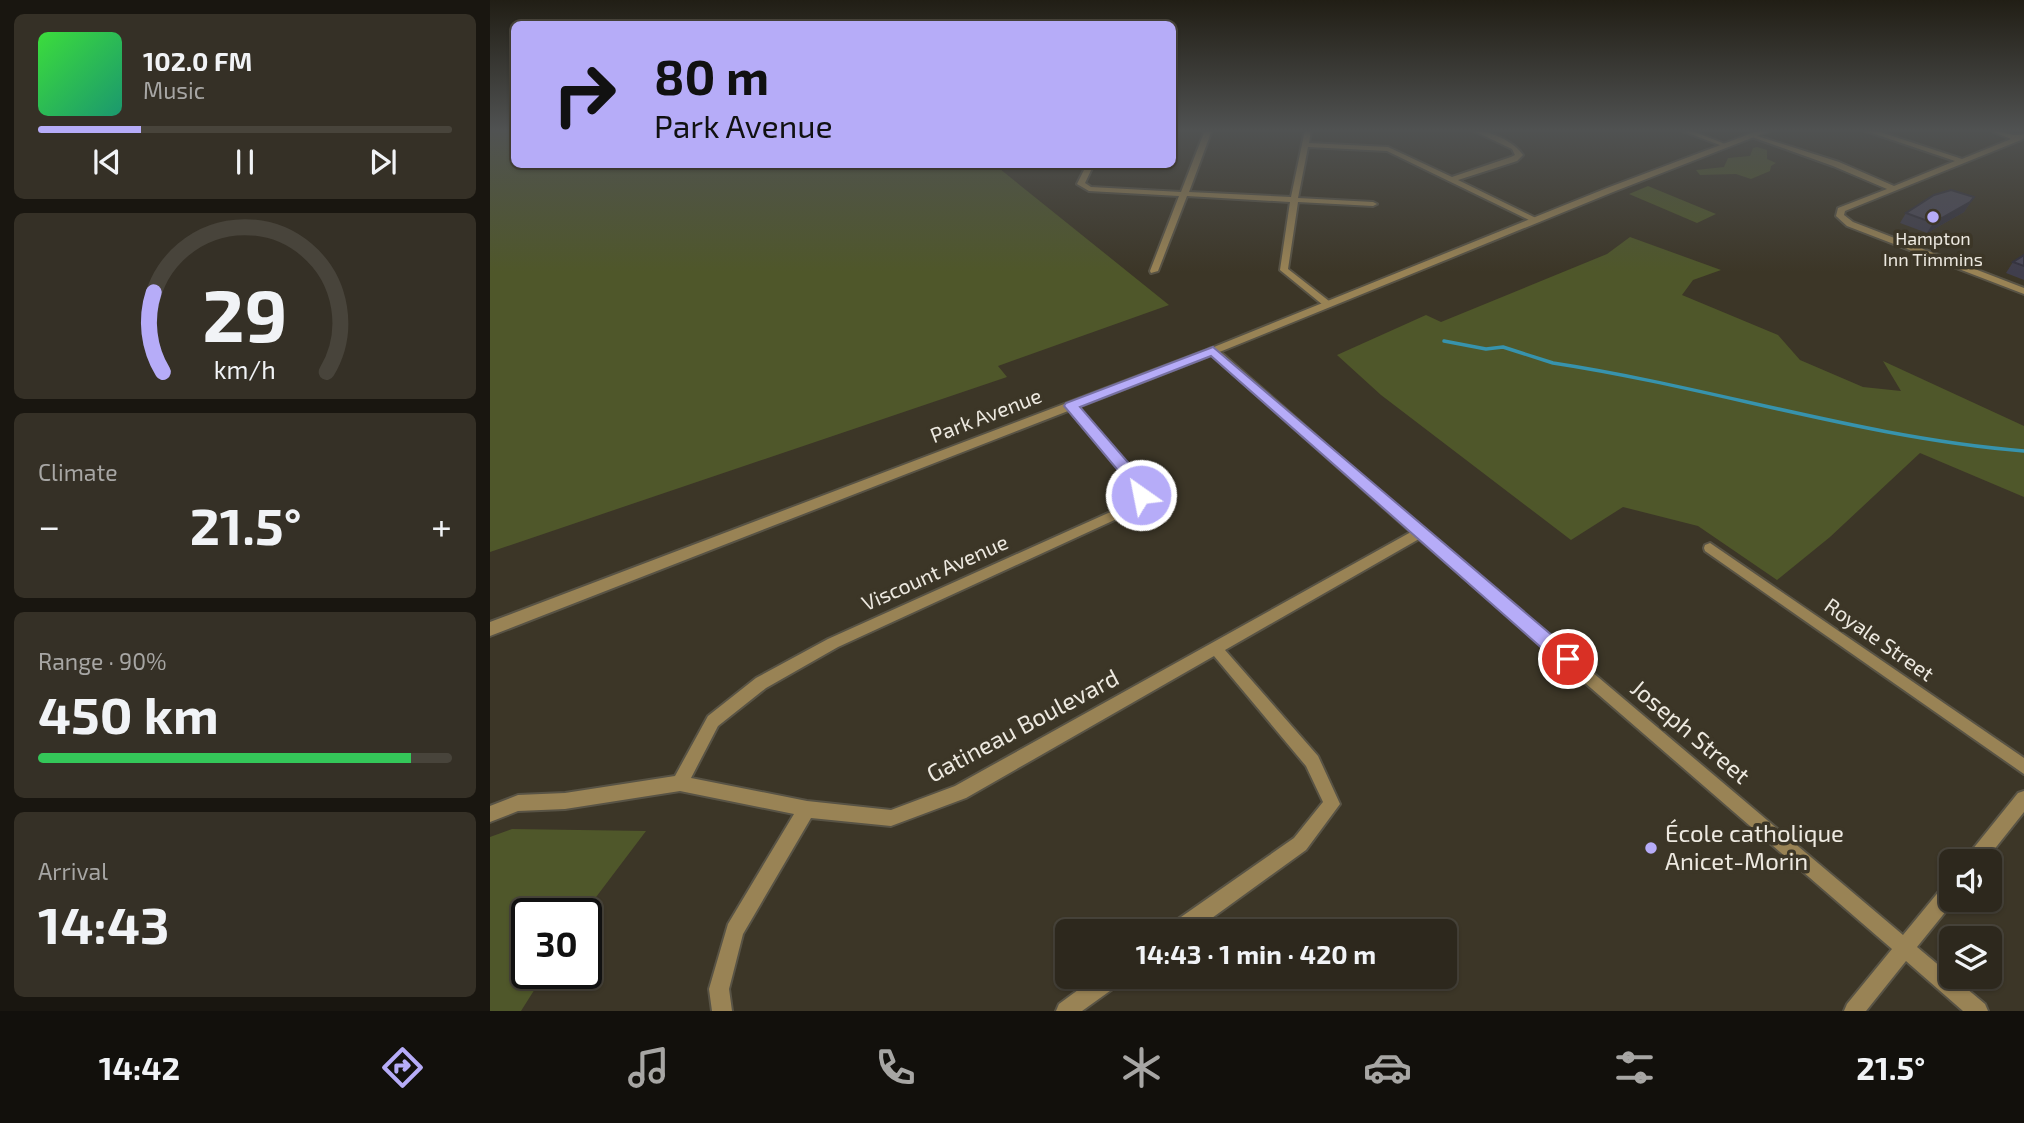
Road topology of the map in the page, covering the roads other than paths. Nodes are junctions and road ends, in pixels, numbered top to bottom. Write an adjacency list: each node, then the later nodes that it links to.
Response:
1 (1084, 177): 11 (street)
2 (1191, 177): 11 (street)
3 (1299, 177): 12 (street)
4 (1448, 177): 9 (street)
5 (1458, 177): 9 (street)
6 (1647, 177): 14 (street, Park Avenue)
7 (1868, 177): 10 (street)
8 (1924, 177): 10 (street)
9 (1452, 179): 14 (street)
10 (1894, 188): 16 (street)
11 (1184, 194): 12 (street); 15 (street)
12 (1294, 200): 13 (street); 17 (street)
13 (1373, 204)
14 (1536, 220): 17 (street, Park Avenue)
15 (1154, 271)
16 (2024, 291)
17 (1326, 303): 18 (street, Park Avenue)
18 (1213, 351): 19 (street, Park Avenue); 20 (street, Joseph Street)
19 (1071, 406): 22 (street, Park Avenue); 25 (street, Viscount Avenue)
20 (1420, 533): 23 (street, Gatineau Boulevard); 32 (street, Joseph Street)
21 (1710, 548): 24 (street, Royale Street)
22 (490, 629)
23 (1215, 648): 27 (street, Gatineau Boulevard); 31 (street)
24 (2024, 767)
25 (680, 783): 27 (street, Gatineau Boulevard); 28 (street, Gatineau Boulevard)
26 (2024, 799): 29 (street)
27 (807, 809): 34 (street)
28 (490, 814)
29 (1984, 849)
30 (1939, 905): 32 (street)
31 (1195, 919)
32 (1905, 948): 36 (street); 37 (street, Joseph Street)
33 (1096, 989): 35 (street)
34 (722, 1011)
35 (1066, 1011)
36 (1854, 1011)
37 (1978, 1011)

